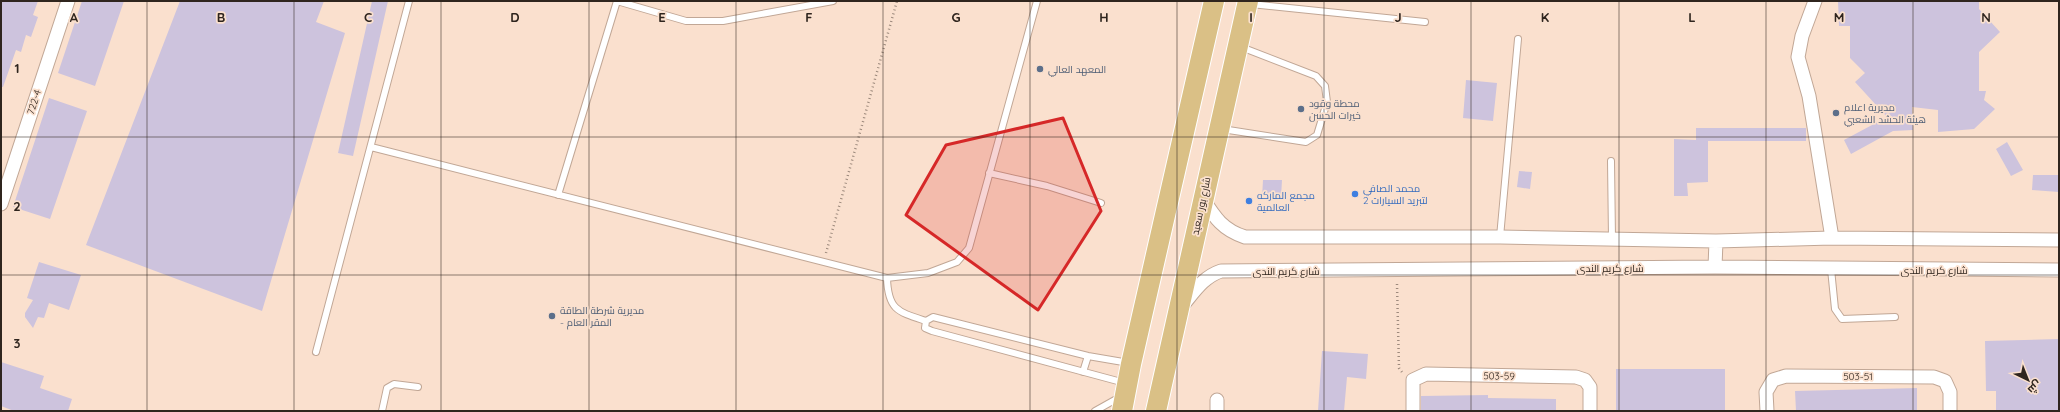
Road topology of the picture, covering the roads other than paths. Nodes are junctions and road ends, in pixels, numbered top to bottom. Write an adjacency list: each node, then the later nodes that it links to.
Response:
1 (68, 1): 19 (street, 722-4)
2 (409, 1): 13 (lane)
3 (617, 1): 4 (lane); 16 (lane)
4 (833, 1)
5 (1037, 1): 15 (lane)
6 (1214, 1): 34 (main road)
7 (1815, 1): 21 (street)
8 (1248, 2): 9 (lane); 11 (main road, شارع بور سعيد)
9 (1425, 22)
10 (1518, 39): 20 (lane)
11 (1238, 46): 12 (main road, شارع بور سعيد); 12 (lane)
12 (1218, 129): 17 (main road, شارع بور سعيد)
13 (371, 147): 16 (lane); 32 (lane)
14 (1611, 161): 22 (lane)
15 (989, 173): 18 (lane); 28 (lane)
16 (558, 195): 28 (lane)
17 (1202, 199): 20 (street); 29 (main road, شارع بور سعيد)
18 (1101, 203)
19 (1, 204)
20 (1500, 237): 22 (street)
21 (1832, 238): 23 (street); 24 (street)
22 (1612, 239): 24 (street)
23 (2059, 240)
24 (1716, 241): 25 (street)
25 (1715, 267): 26 (street, شارع كريم الندى); 29 (street, شارع كريم الندى)
26 (1830, 270): 27 (street, شارع كريم الندى); 30 (lane)
27 (2059, 270)
28 (887, 278): 31 (lane)
29 (1178, 310): 40 (main road, شارع بور سعيد)
30 (1895, 317)
31 (926, 321): 33 (lane); 35 (lane)
32 (316, 352)
33 (1088, 356): 34 (lane); 35 (lane)
34 (1131, 364): 37 (main road)
35 (1083, 372): 37 (lane)
36 (418, 387): 38 (lane)
37 (1125, 396): 39 (lane)
38 (382, 411)
39 (1095, 411)
40 (1156, 411)
41 (1413, 411): 42 (street, 503-59)
42 (1590, 411)
43 (1767, 411): 44 (street, 503-51)
44 (1950, 411)

